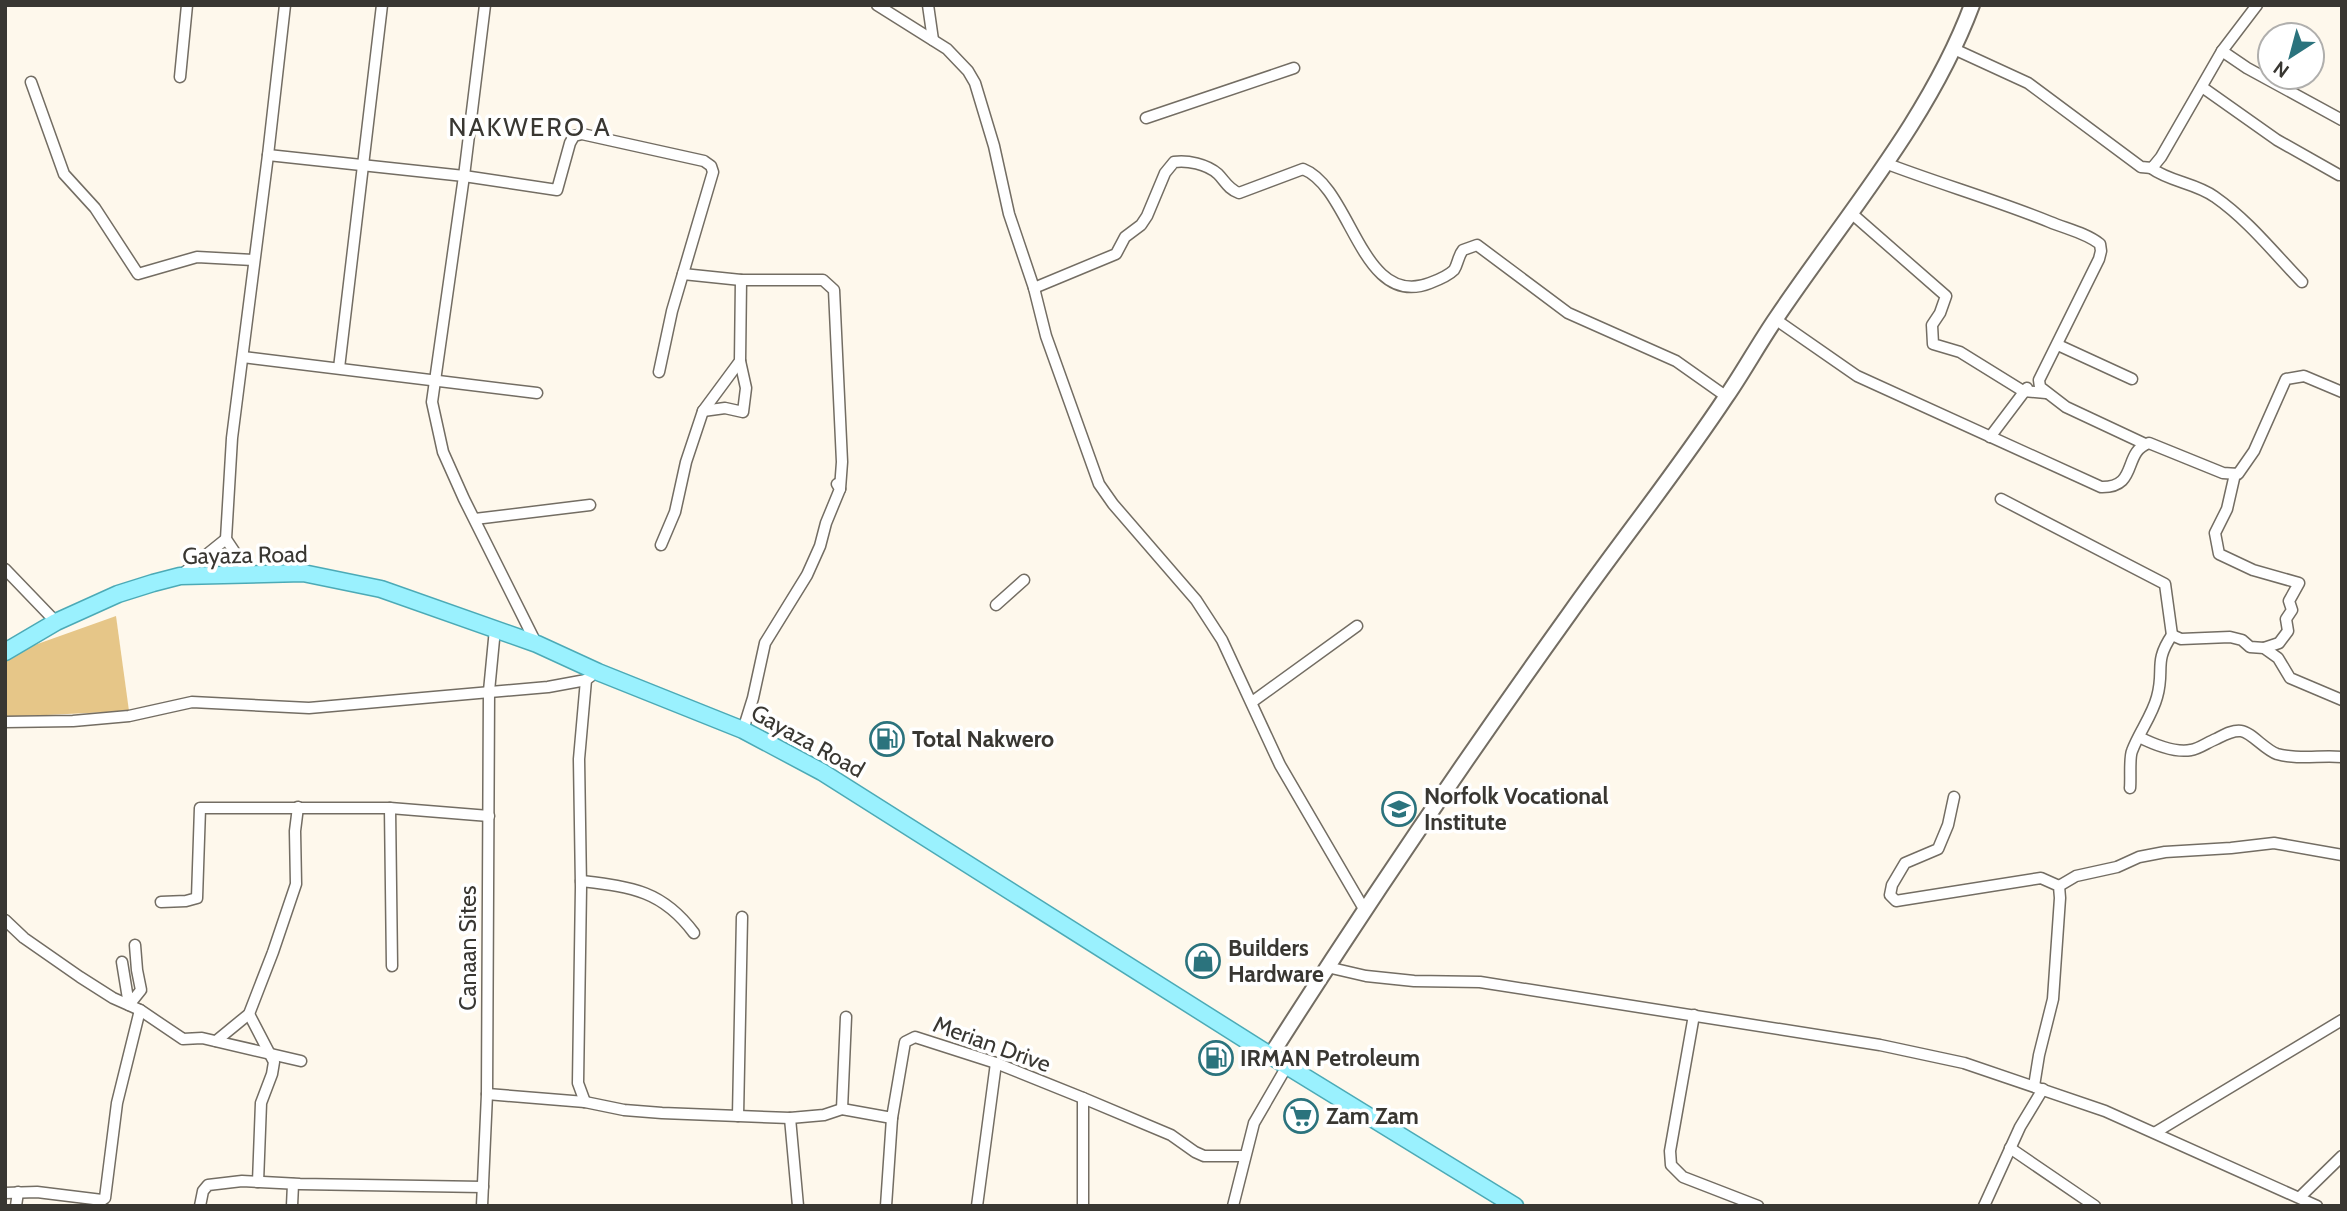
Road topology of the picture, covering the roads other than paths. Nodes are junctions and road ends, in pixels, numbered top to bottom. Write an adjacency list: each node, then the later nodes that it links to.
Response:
1 (187, 5): 13 (street)
2 (285, 5): 18 (street)
3 (382, 5): 20 (street)
4 (485, 5): 23 (street)
5 (877, 5): 9 (street)
6 (928, 5): 9 (street)
7 (1972, 5): 10 (street)
8 (2257, 5): 11 (street)
9 (933, 40): 29 (street)
10 (1954, 49): 19 (street); 21 (street)
11 (2222, 51): 15 (street); 17 (street)
12 (1294, 68): 16 (street)
13 (180, 77)
14 (31, 82): 25 (street)
15 (2202, 87): 21 (street); 22 (street)
16 (1146, 118)
17 (2342, 120)
18 (268, 155): 20 (street); 25 (street)
19 (1885, 163): 24 (street); 31 (street)
20 (363, 166): 23 (street); 34 (street)
21 (2151, 168): 28 (street)
22 (2339, 175)
23 (464, 176): 26 (street); 37 (street)
24 (1850, 212): 30 (street); 39 (street)
25 (253, 260): 32 (street)
26 (682, 274): 27 (street); 35 (street)
27 (741, 280): 33 (street); 70 (street)
28 (2302, 282)
29 (1034, 288): 43 (street); 68 (street)
30 (1775, 319): 43 (street); 45 (street)
31 (2058, 345): 36 (street); 38 (street)
32 (243, 357): 34 (street); 51 (street)
33 (740, 360): 44 (street); 44 (street)
34 (339, 368): 37 (street)
35 (659, 372)
36 (2132, 379)
37 (436, 380): 41 (street); 50 (street)
38 (2039, 380): 39 (street); 42 (street)
39 (2023, 391): 42 (street); 45 (street)
40 (2342, 392): 47 (street)
41 (537, 393)
42 (2047, 393): 46 (street)
43 (1727, 397): 82 (street)
44 (704, 411): 52 (street)
45 (1990, 437): 46 (street)
46 (2145, 444): 47 (street)
47 (2235, 474): 63 (street)
48 (2001, 499): 61 (street)
49 (590, 505): 50 (street)
50 (475, 519): 62 (street)
51 (226, 540): 54 (street); 55 (street)
52 (661, 545)
53 (5, 569): 58 (street)
54 (250, 575): 55 (main road, Gayaza Road); 60 (main road, Gayaza Road)
55 (180, 576): 58 (main road, Gayaza Road)
56 (1024, 580): 57 (street)
57 (996, 605)
58 (56, 622): 64 (main road, Gayaza Road)
59 (1357, 626): 68 (street)
60 (495, 629): 62 (main road, Gayaza Road); 66 (street, Canaan Sites)
61 (2172, 635): 63 (street); 71 (street)
62 (537, 644): 65 (main road, Gayaza Road)
63 (2264, 648): 67 (street)
64 (5, 652)
65 (592, 676): 66 (street); 70 (main road, Gayaza Road); 79 (street)
66 (489, 691): 69 (street); 77 (street, Canaan Sites)
67 (2342, 700)
68 (1252, 702): 82 (street)
69 (5, 722)
70 (743, 730): 98 (main road, Gayaza Road)
71 (2139, 737): 72 (street); 73 (street)
72 (2342, 757)
73 (2130, 788)
74 (1954, 797): 80 (street)
75 (299, 807): 76 (street); 81 (street); 92 (street)
76 (390, 808): 77 (street); 88 (street)
77 (489, 816): 103 (street, Canaan Sites)
78 (2342, 855): 80 (street)
79 (580, 881): 85 (street); 105 (street)
80 (2059, 886): 102 (street)
81 (161, 902)
82 (1364, 909): 89 (street)
83 (742, 917): 107 (street)
84 (5, 920): 90 (street)
85 (694, 933)
86 (135, 945): 90 (street)
87 (122, 962): 90 (street)
88 (392, 966)
89 (1326, 967): 93 (street); 98 (street)
90 (129, 1005): 91 (street)
91 (140, 1010): 96 (street); 118 (street)
92 (249, 1014): 96 (street); 97 (street)
93 (1694, 1015): 102 (street); 131 (street)
94 (846, 1017): 106 (street)
95 (2342, 1020): 110 (street)
96 (216, 1041): 97 (street)
97 (268, 1053): 99 (street); 114 (street)
98 (1271, 1055): 101 (main road, Gayaza Road)
99 (301, 1061)
100 (996, 1063): 104 (street, Merian Drive); 109 (street, Merian Drive); 127 (street)
101 (1287, 1066): 112 (street); 130 (main road, Gayaza Road)
102 (2038, 1087): 110 (street); 111 (street)
103 (487, 1094): 105 (street); 116 (street, Canaan Sites)
104 (1083, 1098): 112 (street, Merian Drive); 128 (street)
105 (585, 1102): 107 (street)
106 (842, 1109): 108 (street); 109 (street)
107 (738, 1116): 108 (street)
108 (790, 1118): 125 (street)
109 (892, 1118): 126 (street)
110 (2156, 1132): 119 (street)
111 (2010, 1148): 132 (street); 133 (street)
112 (1245, 1156): 129 (street)
113 (2339, 1160): 119 (street)
114 (258, 1182): 115 (street); 122 (street)
115 (293, 1184): 116 (street); 123 (street)
116 (483, 1187): 124 (street, Canaan Sites)
117 (5, 1192): 118 (street)
118 (18, 1192): 121 (street)
119 (2300, 1197): 120 (street)
120 (2317, 1205)
121 (16, 1206)
122 (200, 1206)
123 (292, 1206)
124 (482, 1206)
125 (798, 1206)
126 (886, 1206)
127 (977, 1206)
128 (1083, 1206)
129 (1233, 1206)
130 (1515, 1206)
131 (1758, 1206)
132 (1984, 1206)
133 (2095, 1206)

